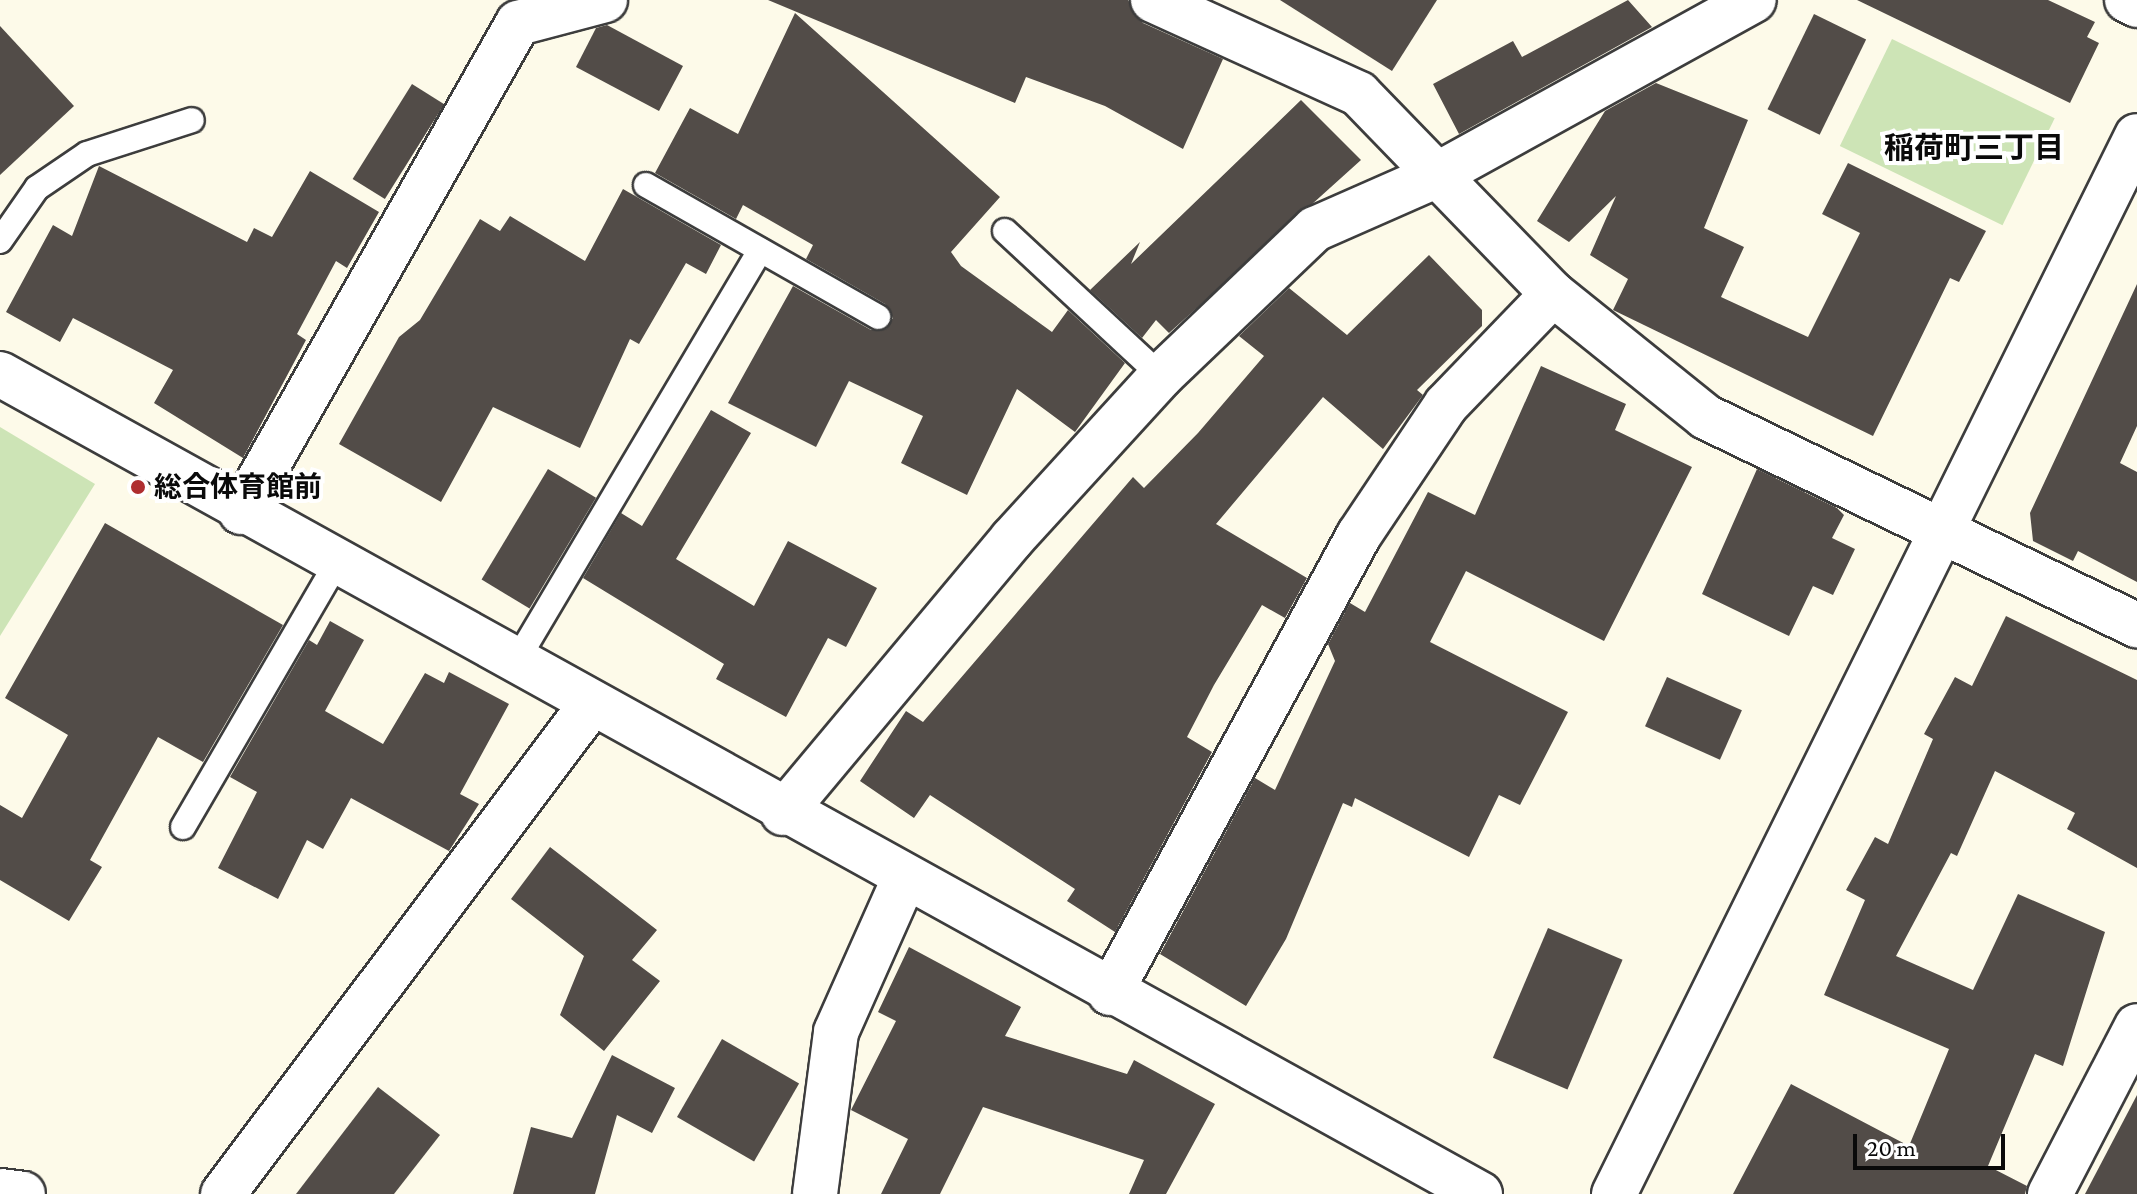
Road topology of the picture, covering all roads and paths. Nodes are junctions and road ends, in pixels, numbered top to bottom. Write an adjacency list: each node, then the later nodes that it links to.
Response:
1 (605, 0): 17 (street)
2 (1153, 0): 8 (street)
3 (2127, 0): 5 (street)
4 (1742, 3): 8 (street)
5 (2137, 5)
6 (192, 120): 11 (lane)
7 (2137, 136): 18 (street)
8 (1435, 176): 13 (street); 16 (street)
9 (646, 185): 12 (lane)
10 (1005, 231): 16 (lane)
11 (0, 241)
12 (760, 250): 14 (lane); 21 (lane)
13 (1553, 294): 18 (street); 26 (street)
14 (878, 317)
15 (0, 374): 17 (street)
16 (1161, 376): 23 (street)
17 (241, 512): 19 (street)
18 (1943, 531): 20 (street); 33 (street)
19 (335, 566): 21 (street); 24 (lane)
20 (2137, 625)
21 (514, 665): 22 (street)
22 (590, 706): 23 (street); 30 (street)
23 (783, 813): 25 (street)
24 (183, 827)
25 (904, 879): 26 (street); 31 (street)
26 (1110, 993): 32 (street)
27 (2136, 1031): 34 (street)
28 (0, 1191): 29 (street)
29 (23, 1194)
30 (223, 1194)
31 (815, 1194)
32 (1480, 1194)
33 (1614, 1194)
34 (2050, 1194)

